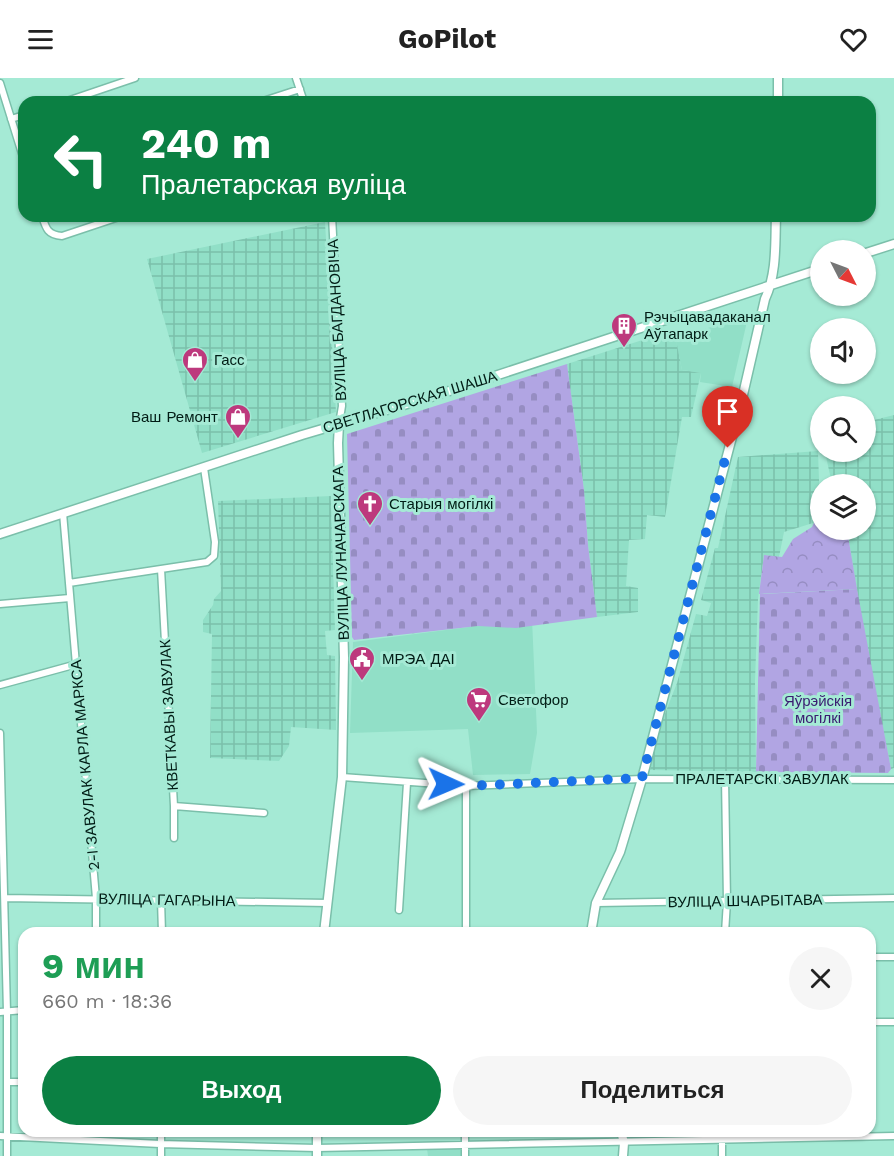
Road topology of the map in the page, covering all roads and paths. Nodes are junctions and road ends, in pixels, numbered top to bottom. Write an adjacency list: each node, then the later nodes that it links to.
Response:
1 (135, 78): 6 (street)
2 (296, 78): 5 (street)
3 (778, 78): 9 (street)
4 (0, 83): 11 (street)
5 (300, 89): 7 (street); 8 (street)
6 (81, 96)
7 (278, 96)
8 (302, 96)
9 (778, 96)
10 (18, 117): 11 (street)
11 (11, 119): 12 (street)
12 (18, 141)
13 (44, 222): 14 (street)
14 (104, 222)
15 (332, 222): 21 (street, ВУЛІЦА БАГДАНОВІЧА)
16 (776, 222): 20 (street)
17 (894, 243): 18 (street)
18 (876, 249)
19 (810, 272): 20 (street, СВЕТЛАГОРСКАЯ ШАША)
20 (772, 284): 21 (street, СВЕТЛАГОРСКАЯ ШАША); 33 (street)
21 (339, 424): 22 (street, СВЕТЛАГОРСКАЯ ШАША); 32 (street, ВУЛІЦА ЛУНАЧАРСКАГА)
22 (204, 468): 23 (street, СВЕТЛАГОРСКАЯ ШАША); 25 (street)
23 (63, 513): 24 (street, СВЕТЛАГОРСКАЯ ШАША); 26 (street, 2-І ЗАВУЛАК КАРЛА МАРКСА)
24 (0, 534)
25 (161, 569): 26 (street); 38 (street, КВЕТКАВЫ ЗАВУЛАК)
26 (69, 583): 27 (street, 2-І ЗАВУЛАК КАРЛА МАРКСА)
27 (70, 598): 28 (street); 29 (street, 2-І ЗАВУЛАК КАРЛА МАРКСА)
28 (0, 604)
29 (77, 664): 30 (street); 43 (street, 2-І ЗАВУЛАК КАРЛА МАРКСА)
30 (0, 685)
31 (0, 733): 41 (street)
32 (342, 777): 36 (street, ПРАЛЕТАРСКІ ЗАВУЛАК); 47 (street, ВУЛІЦА ЛУНАЧАРСКАГА)
33 (642, 778): 34 (street, ПРАЛЕТАРСКІ ЗАВУЛАК); 37 (street, ПРАЛЕТАРСКІ ЗАВУЛАК); 48 (street)
34 (725, 778): 35 (street, ПРАЛЕТАРСКІ ЗАВУЛАК); 46 (street)
35 (894, 780)
36 (407, 783): 37 (street, ПРАЛЕТАРСКІ ЗАВУЛАК); 49 (street)
37 (466, 786): 53 (street)
38 (174, 806): 39 (street, КВЕТКАВЫ ЗАВУЛАК); 40 (street)
39 (264, 813)
40 (174, 838)
41 (2, 885): 42 (street)
42 (5, 898): 43 (street, ВУЛІЦА ГАГАРЫНА); 58 (street)
43 (96, 898): 45 (street, ВУЛІЦА ГАГАРЫНА); 50 (street, 2-І ЗАВУЛАК КАРЛА МАРКСА)
44 (894, 898): 46 (street, ВУЛІЦА ШЧАРБІТАВА)
45 (161, 900): 47 (street, ВУЛІЦА ГАГАРЫНА); 51 (street)
46 (727, 901): 48 (street, ВУЛІЦА ШЧАРБІТАВА); 55 (street)
47 (328, 903): 52 (street, ВУЛІЦА ЛУНАЧАРСКАГА)
48 (596, 903): 54 (street)
49 (399, 910)
50 (96, 927)
51 (162, 927)
52 (325, 927)
53 (466, 927)
54 (592, 927)
55 (725, 927)
56 (876, 957): 57 (street)
57 (894, 957)
58 (4, 1012): 61 (street)
59 (876, 1022): 60 (street)
60 (894, 1022)
61 (7, 1082): 62 (street); 63 (street)
62 (18, 1082)
63 (4, 1136): 76 (street)
64 (876, 1136): 65 (street)
65 (894, 1136)
66 (24, 1137): 73 (street)
67 (161, 1137): 73 (street)
68 (465, 1137): 74 (street)
69 (622, 1137): 72 (street)
70 (851, 1137): 71 (street)
71 (722, 1140): 72 (street); 80 (street)
72 (624, 1143): 74 (street); 79 (street)
73 (160, 1144): 75 (street); 77 (street)
74 (465, 1145): 75 (street); 78 (street)
75 (317, 1152)
76 (7, 1156)
77 (161, 1156)
78 (465, 1156)
79 (623, 1156)
80 (722, 1156)

